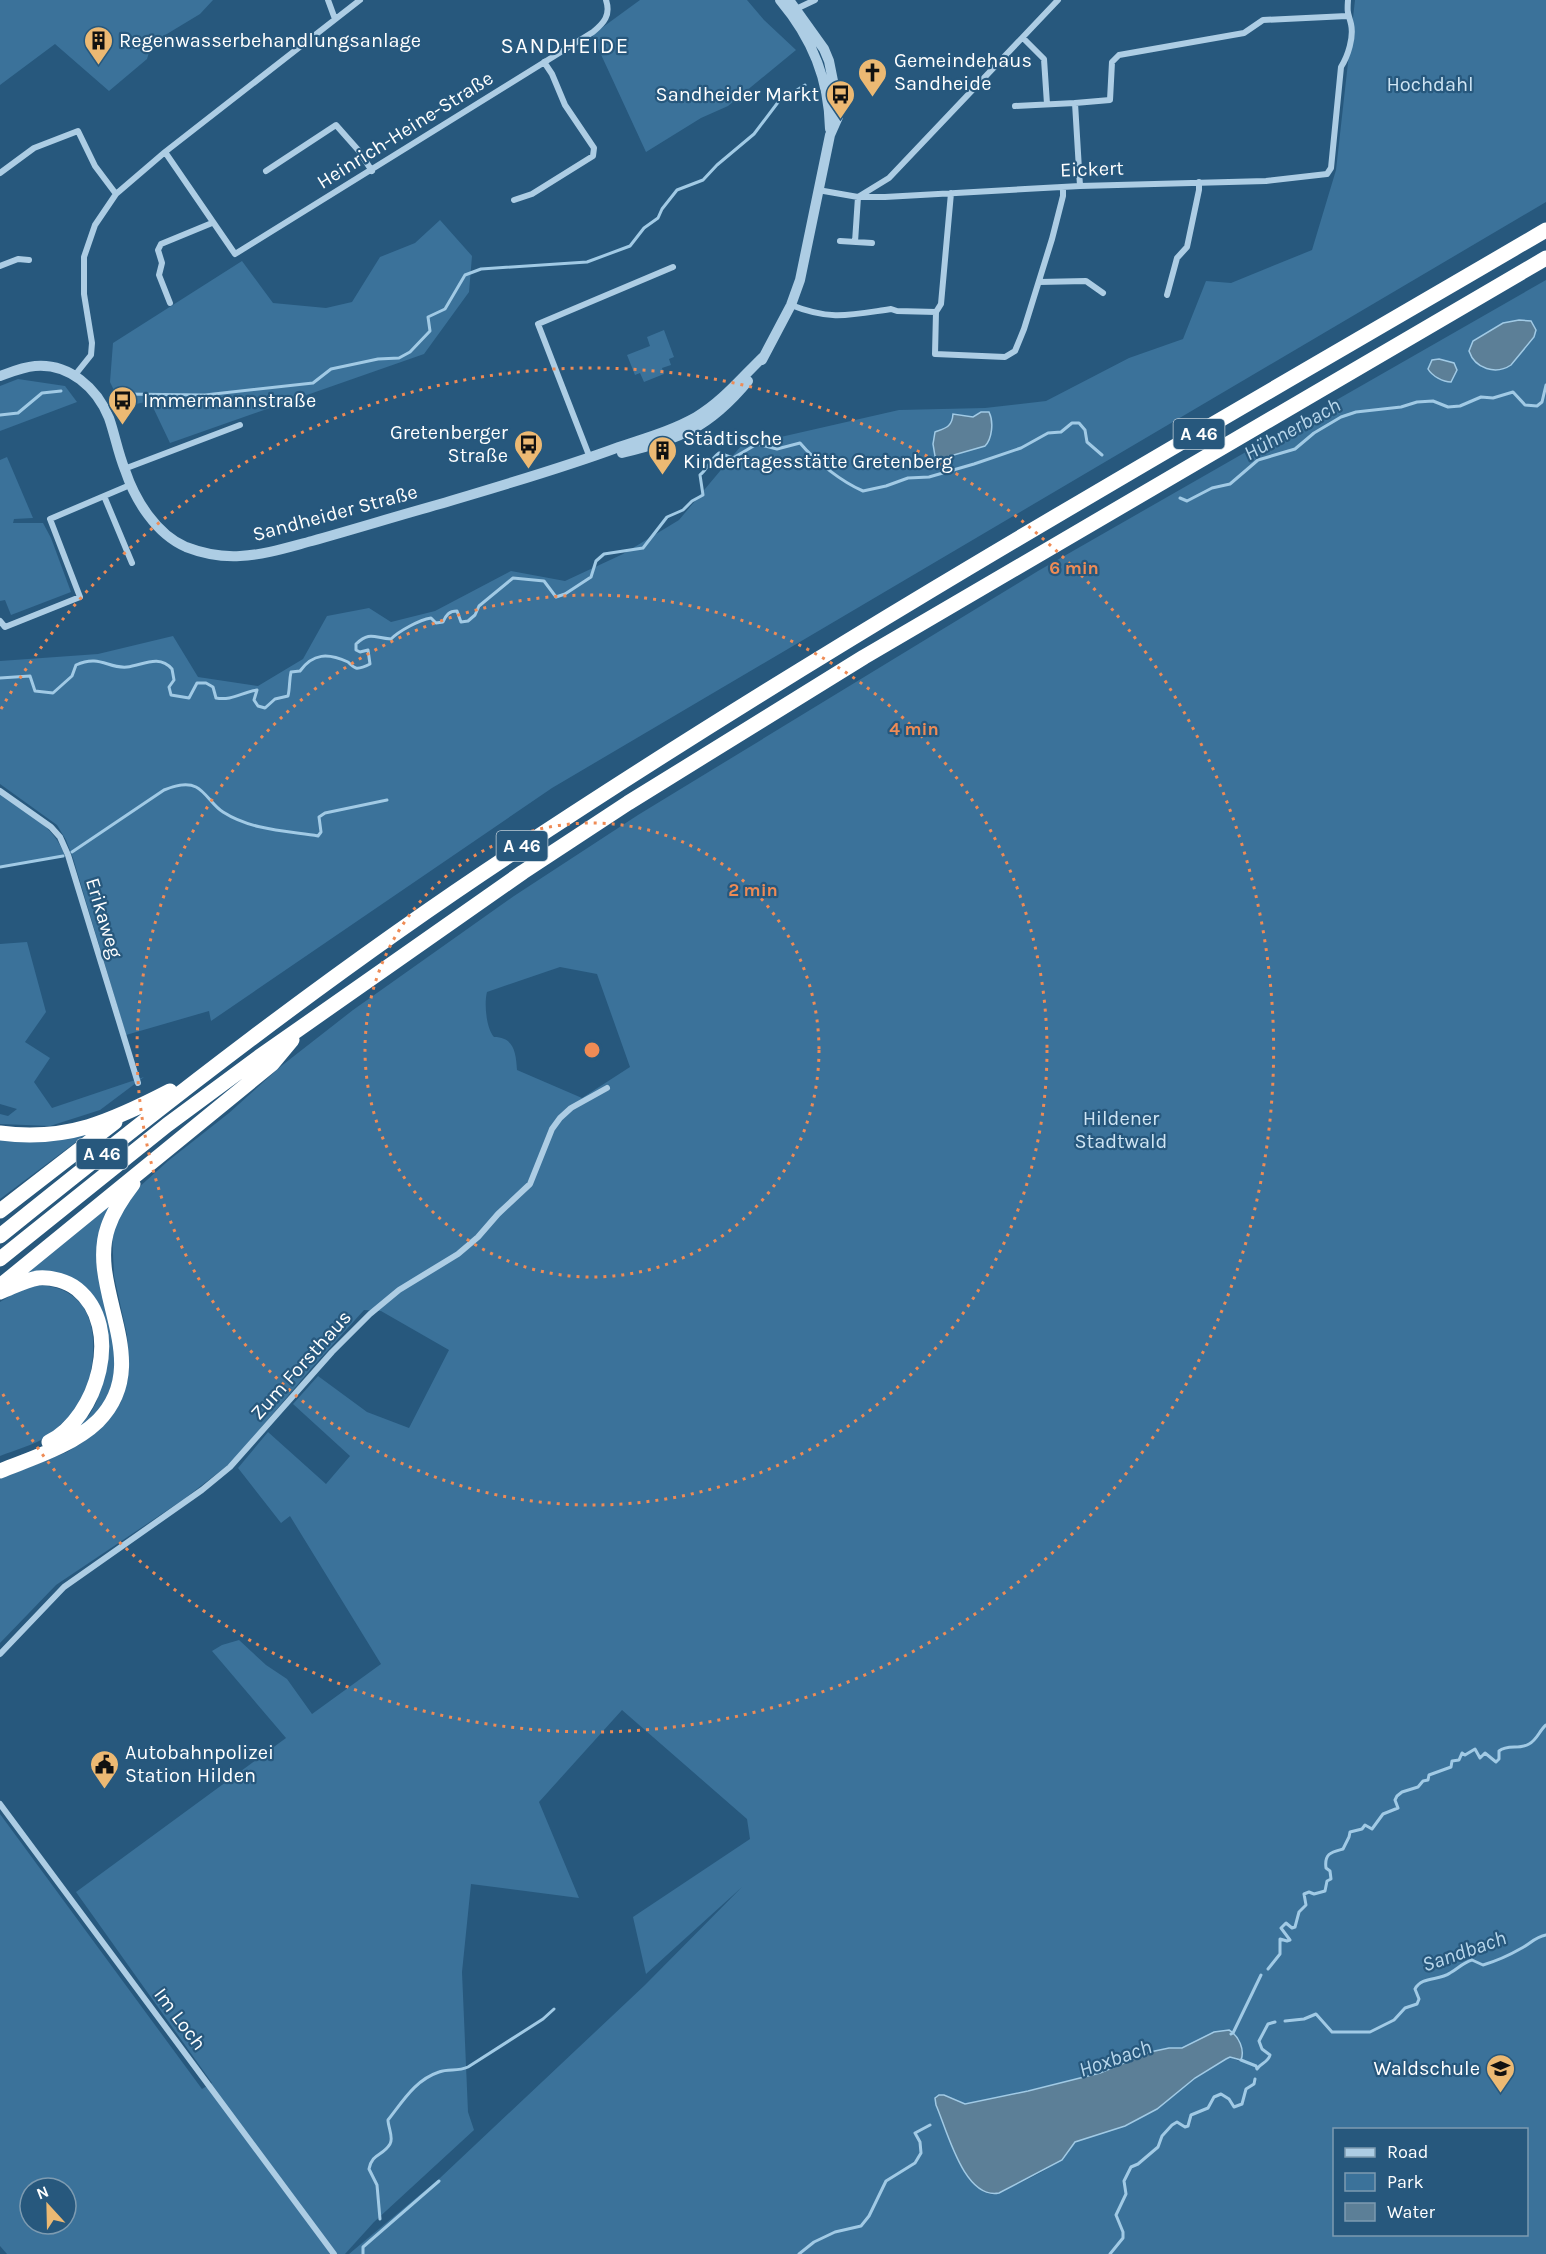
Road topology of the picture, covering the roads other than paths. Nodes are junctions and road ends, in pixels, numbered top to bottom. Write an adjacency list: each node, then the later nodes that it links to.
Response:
1 (328, 0): 10 (street)
2 (360, 0): 10 (street)
3 (606, 0): 12 (street, Heinrich-Heine-Straße)
4 (780, 0): 8 (street, Sandheider Straße)
5 (815, 0): 8 (street)
6 (1058, 0): 11 (street)
7 (1348, 0): 9 (street)
8 (793, 8): 23 (street, Sandheider Straße)
9 (1347, 16): 13 (street); 20 (street, Eickert)
10 (335, 19): 16 (street)
11 (1023, 38): 14 (street); 26 (street)
12 (543, 62): 18 (street, Heinrich-Heine-Straße); 27 (street)
13 (1075, 103): 14 (street); 21 (street)
14 (1047, 104): 15 (street)
15 (1015, 106)
16 (165, 152): 25 (street); 28 (street, Heinrich-Heine-Straße)
17 (266, 171): 18 (street)
18 (372, 171): 28 (street, Heinrich-Heine-Straße)
19 (0, 173): 25 (street)
20 (1199, 182): 21 (street, Eickert); 39 (street)
21 (1080, 186): 22 (street, Eickert)
22 (1063, 187): 24 (street, Eickert); 37 (street)
23 (818, 190): 26 (street, Eickert); 41 (street, Sandheider Straße)
24 (951, 193): 26 (street, Eickert); 42 (street)
25 (116, 194): 43 (street)
26 (858, 197): 31 (street)
27 (514, 200)
28 (212, 223): 40 (street)
29 (1546, 230): 54 (highway, A 46)
30 (840, 241): 31 (street)
31 (855, 242): 32 (street)
32 (872, 243)
33 (1546, 258): 53 (highway, A 46)
34 (29, 260): 35 (street)
35 (0, 266)
36 (673, 267): 46 (street)
37 (1039, 282): 38 (street); 42 (street)
38 (1103, 293)
39 (1167, 295)
40 (170, 303)
41 (791, 305): 42 (street); 46 (street, Sandheider Straße)
42 (936, 312)
43 (75, 375): 44 (street, Sandheider Straße); 47 (street, Sandheider Straße)
44 (0, 376)
45 (240, 425): 47 (street)
46 (591, 459): 48 (street, Sandheider Straße)
47 (124, 469): 48 (street, Sandheider Straße)
48 (130, 485): 49 (street)
49 (104, 496): 50 (street); 51 (street)
50 (132, 563)
51 (0, 621)
52 (0, 791): 55 (street, Erikaweg)
53 (305, 1024): 59 (highway); 62 (highway, A 46)
54 (205, 1073): 57 (highway); 61 (highway, A 46)
55 (138, 1083)
56 (607, 1088): 67 (street, Zum Forsthaus)
57 (127, 1113): 58 (highway); 60 (highway)
58 (0, 1133)
59 (148, 1165): 63 (highway); 66 (highway)
60 (0, 1211)
61 (0, 1236)
62 (0, 1259)
63 (0, 1286)
64 (0, 1292): 65 (highway)
65 (0, 1462)
66 (0, 1471)
67 (0, 1654)
68 (0, 1804): 69 (street, Im Loch)
69 (334, 2254)

